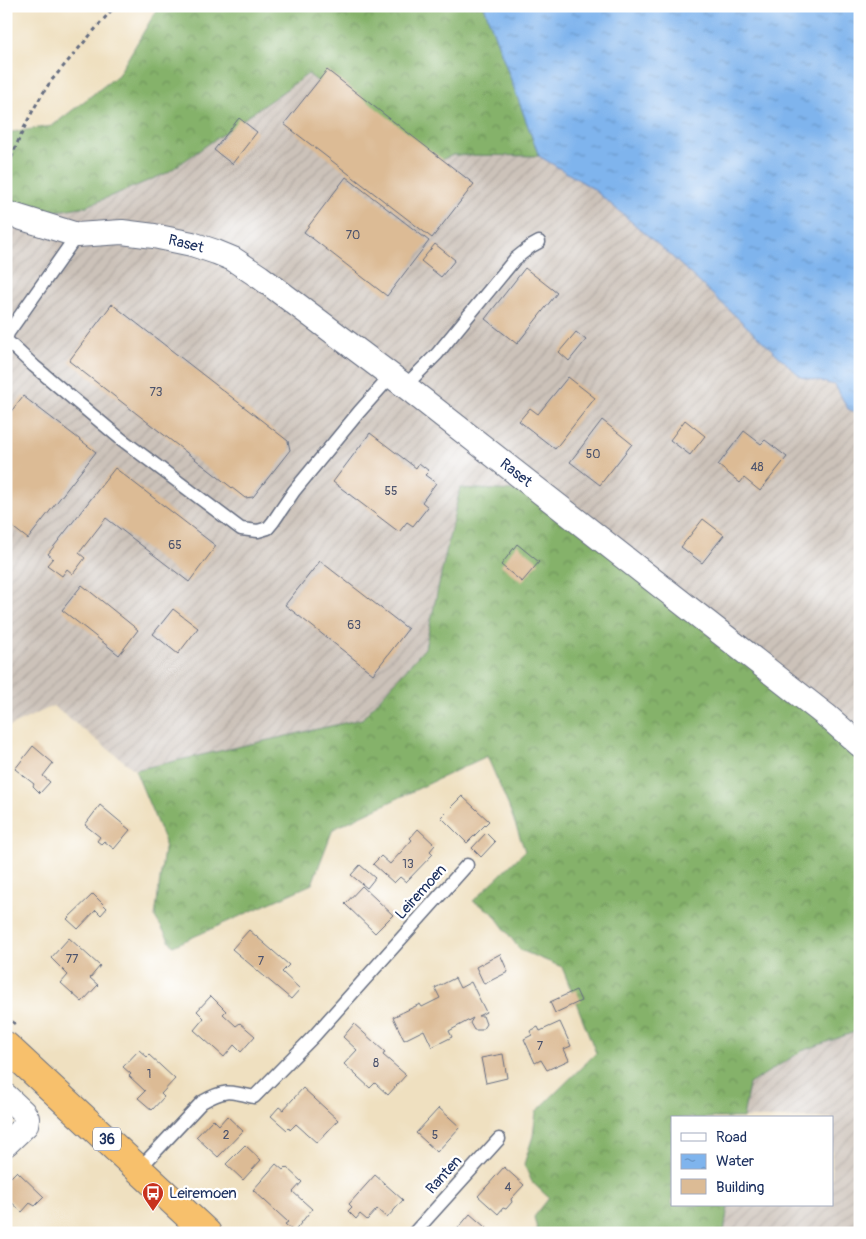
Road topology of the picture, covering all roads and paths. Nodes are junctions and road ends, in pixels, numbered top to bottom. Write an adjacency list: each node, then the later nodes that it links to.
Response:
1 (115, 6): 2 (path)
2 (6, 174)
3 (6, 213): 4 (street)
4 (78, 235): 6 (street, Raset); 6 (lane)
5 (539, 242): 6 (lane)
6 (398, 381): 7 (street, Raset)
7 (860, 745)
8 (467, 865): 13 (lane, Leiremoen)
9 (6, 1046): 13 (highway, 36)
10 (6, 1096): 12 (street)
11 (499, 1139): 15 (lane, Ranten)
12 (6, 1144)
13 (139, 1169): 14 (highway, 36)
14 (207, 1233)
15 (414, 1233)

